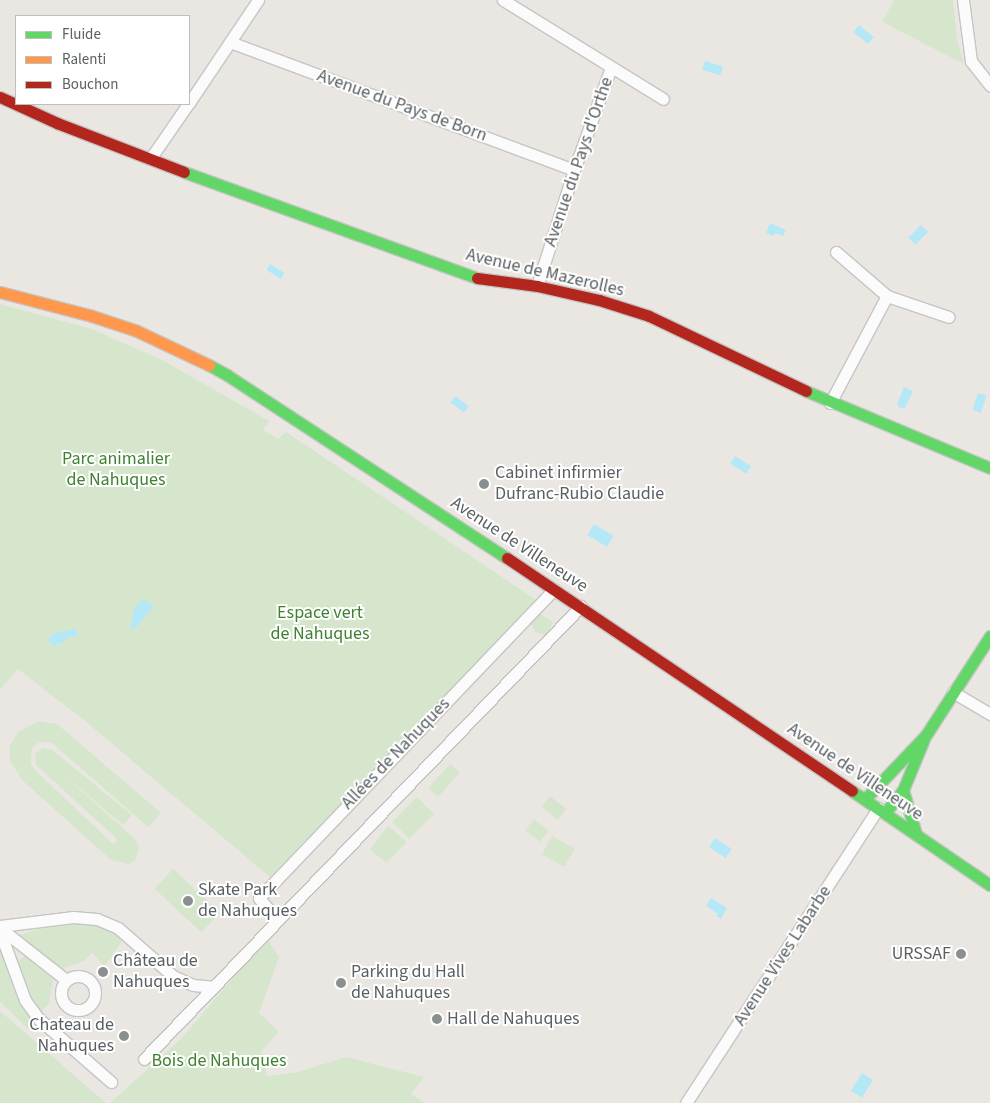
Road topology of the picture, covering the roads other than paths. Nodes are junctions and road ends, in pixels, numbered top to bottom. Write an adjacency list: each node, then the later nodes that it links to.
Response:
1 (258, 0): 4 (street)
2 (503, 0): 5 (street)
3 (963, 0): 6 (street)
4 (230, 42): 9 (street); 14 (street, Avenue du Pays de Born)
5 (611, 67): 8 (street); 14 (street, Avenue du Pays d'Orthe)
6 (990, 85)
7 (0, 97): 10 (street, Avenue de Mazerolles)
8 (663, 99)
9 (190, 100)
10 (15, 104)
11 (18, 105): 13 (street, Avenue de Mazerolles)
12 (187, 105): 13 (street)
13 (150, 159): 16 (street, Avenue de Mazerolles)
14 (574, 170): 16 (street, Avenue du Pays d'Orthe)
15 (836, 252): 18 (street)
16 (537, 286): 20 (street, Avenue de Mazerolles)
17 (0, 292): 22 (street, Avenue de Villeneuve)
18 (887, 296): 19 (street); 20 (street)
19 (949, 316)
20 (830, 404): 21 (street, Avenue de Mazerolles)
21 (990, 468)
22 (554, 589): 23 (street, Avenue de Villeneuve); 33 (street, Allées de Nahuques)
23 (580, 606): 29 (street, Avenue de Villeneuve); 33 (street, Allées de Nahuques)
24 (990, 636): 25 (street)
25 (954, 692): 26 (street); 27 (street)
26 (990, 714)
27 (926, 736): 28 (street); 29 (street)
28 (903, 790): 30 (street); 31 (street)
29 (864, 799): 30 (street, Avenue de Villeneuve)
30 (881, 810): 31 (street, Avenue de Villeneuve); 40 (street, Avenue Vives Labarbe)
31 (916, 834): 32 (street, Avenue de Villeneuve)
32 (990, 885)
33 (278, 920): 37 (street, Allées de Nahuques)
34 (0, 927): 36 (street); 37 (street)
35 (0, 932): 39 (street)
36 (66, 980)
37 (214, 987): 38 (street, Allées de Nahuques)
38 (144, 1059)
39 (110, 1082)
40 (686, 1103)

